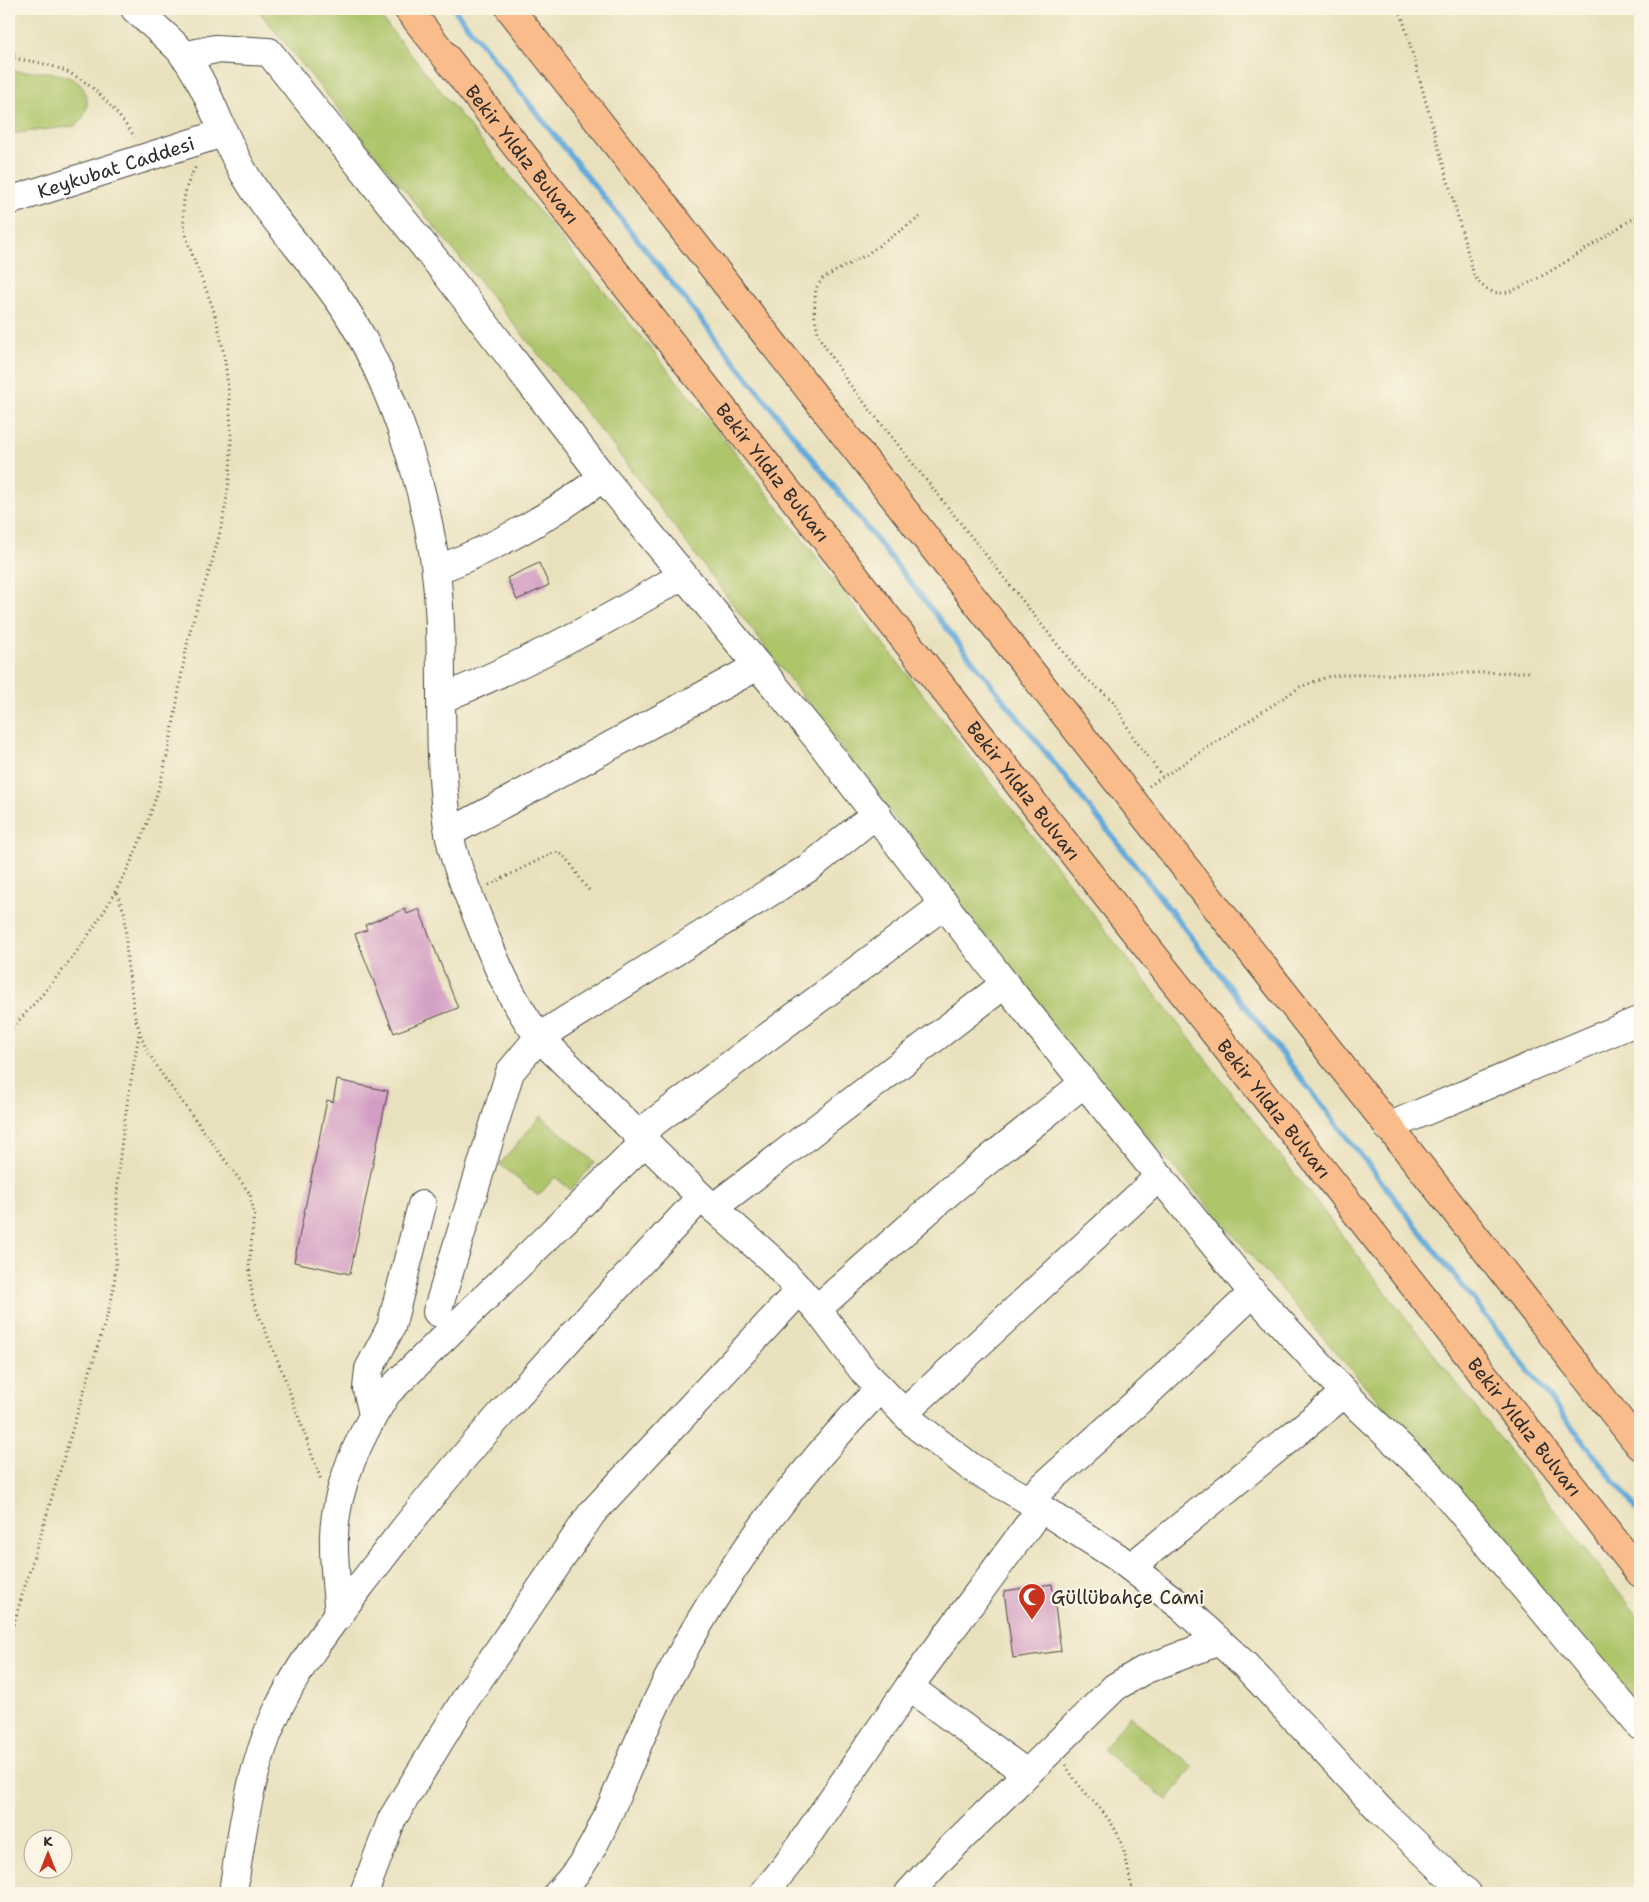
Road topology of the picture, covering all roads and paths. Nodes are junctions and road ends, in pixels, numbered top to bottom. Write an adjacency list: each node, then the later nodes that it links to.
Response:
1 (136, 9): 6 (street)
2 (408, 9): 49 (main road, Bekir Yıldız Bulvarı)
3 (510, 9): 33 (main road)
4 (1400, 9): 13 (path)
5 (9, 46): 8 (path)
6 (184, 56): 9 (street); 15 (street)
7 (9, 58): 8 (path)
8 (17, 58): 10 (path)
9 (223, 133): 10 (street, Keykubat Caddesi); 16 (street)
10 (150, 158): 12 (street, Keykubat Caddesi)
11 (198, 162): 24 (path)
12 (9, 201)
13 (1640, 214)
14 (920, 216): 19 (path)
15 (602, 478): 16 (street); 17 (street)
16 (436, 570): 20 (street)
17 (683, 575): 18 (street); 20 (street)
18 (758, 666): 21 (street); 22 (street)
19 (1530, 672)
20 (441, 699): 22 (street)
21 (876, 813): 26 (street); 31 (street)
22 (449, 833): 25 (street)
23 (590, 891): 25 (path)
24 (116, 892): 29 (path); 30 (path)
25 (469, 896): 31 (street)
26 (946, 904): 27 (street); 34 (street)
27 (1005, 984): 32 (street); 36 (street)
28 (1640, 1020): 33 (street)
29 (9, 1031)
30 (140, 1033): 46 (path); 51 (path)
31 (538, 1037): 34 (street); 40 (street)
32 (1084, 1083): 35 (street); 39 (street)
33 (1388, 1126): 45 (main road)
34 (641, 1139): 36 (street); 44 (street)
35 (1160, 1176): 38 (street); 43 (street)
36 (707, 1202): 39 (street); 50 (street)
37 (422, 1205): 44 (street)
38 (1253, 1292): 42 (street); 47 (street)
39 (809, 1300): 41 (street); 58 (street)
40 (437, 1312)
41 (880, 1388): 43 (street); 59 (street)
42 (1346, 1393): 48 (street); 54 (street)
43 (904, 1413): 47 (street)
44 (373, 1414): 50 (street)
45 (1640, 1446)
46 (322, 1482)
47 (1034, 1504): 48 (street); 53 (street)
48 (1131, 1567): 52 (street)
49 (1640, 1573)
50 (339, 1616): 57 (street)
51 (9, 1639)
52 (1220, 1641): 55 (street); 63 (street)
53 (909, 1687): 56 (street); 60 (street)
54 (1640, 1726)
55 (1061, 1740): 56 (street); 62 (path)
56 (1026, 1773): 61 (street)
57 (233, 1893)
58 (364, 1893)
59 (558, 1893)
60 (764, 1893)
61 (909, 1893)
62 (1133, 1893)
63 (1467, 1893)

